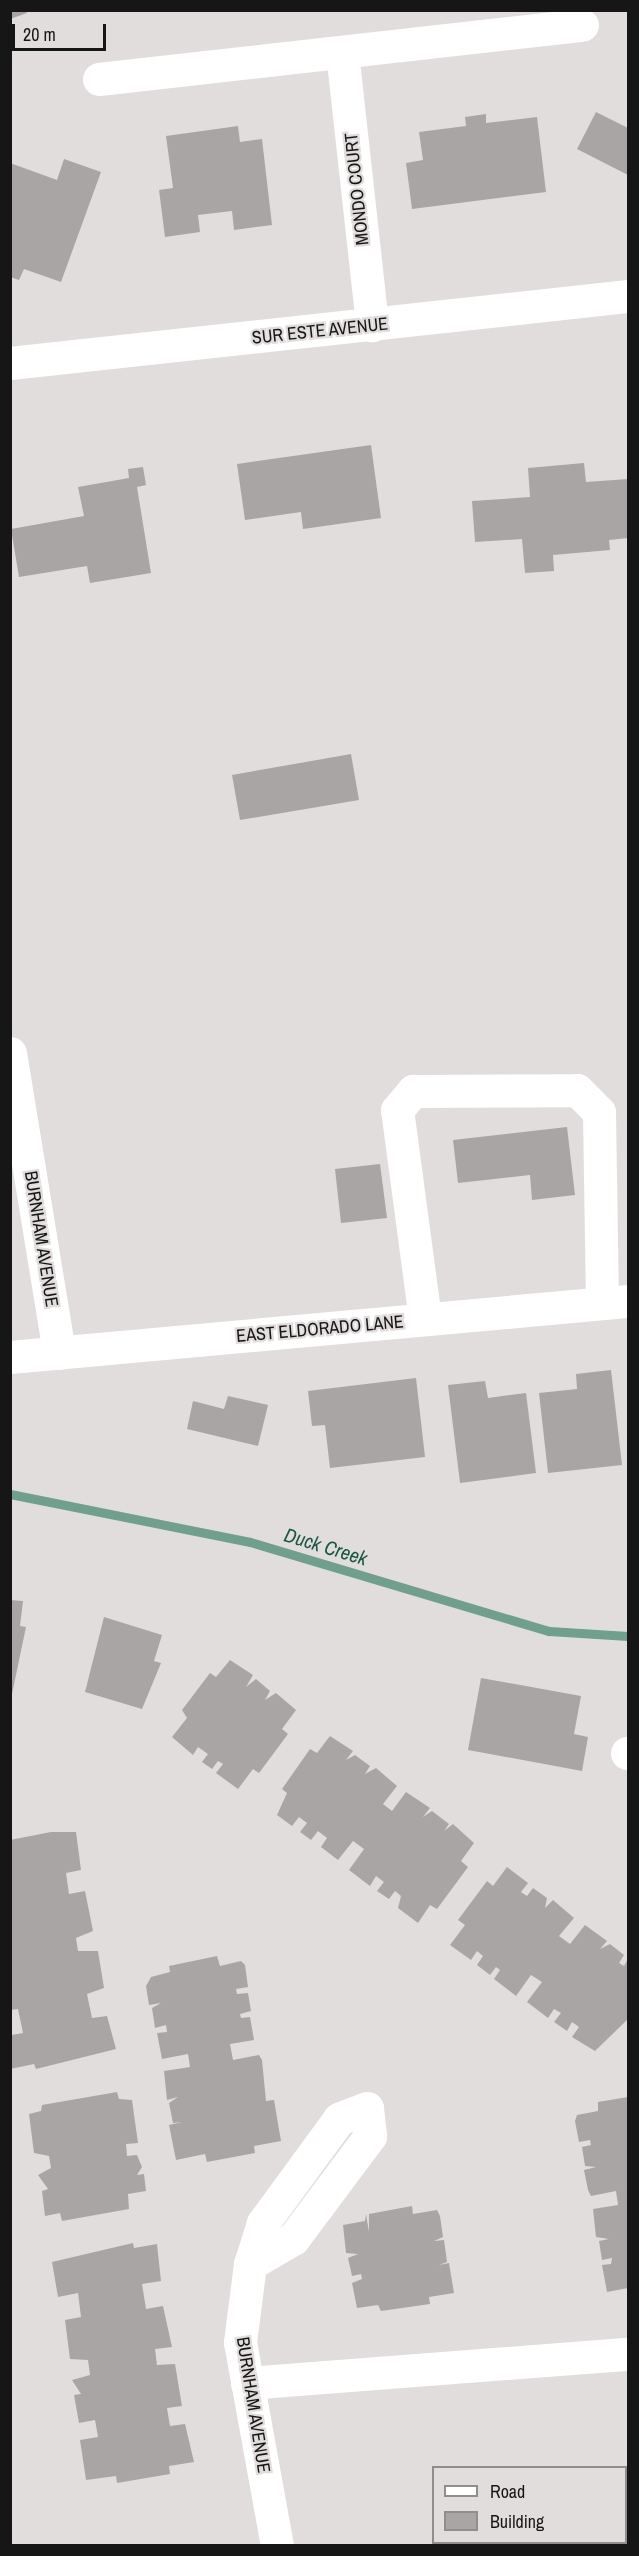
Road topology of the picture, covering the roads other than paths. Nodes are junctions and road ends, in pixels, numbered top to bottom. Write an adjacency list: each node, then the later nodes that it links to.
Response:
1 (582, 25): 2 (street)
2 (342, 52): 3 (street); 5 (street, MONDO COURT)
3 (99, 79)
4 (628, 296): 5 (street, SUR ESTE AVENUE)
5 (372, 325): 6 (street, SUR ESTE AVENUE)
6 (10, 363)
7 (10, 1053): 10 (street, BURNHAM AVENUE)
8 (615, 1302): 9 (street, EAST ELDORADO LANE); 9 (street)
9 (424, 1319): 10 (street, EAST ELDORADO LANE)
10 (59, 1353): 11 (street, EAST ELDORADO LANE)
11 (10, 1357)
12 (249, 2264): 14 (street, BURNHAM AVENUE)
13 (628, 2354): 14 (street)
14 (247, 2383): 15 (street, BURNHAM AVENUE)
15 (276, 2546)

